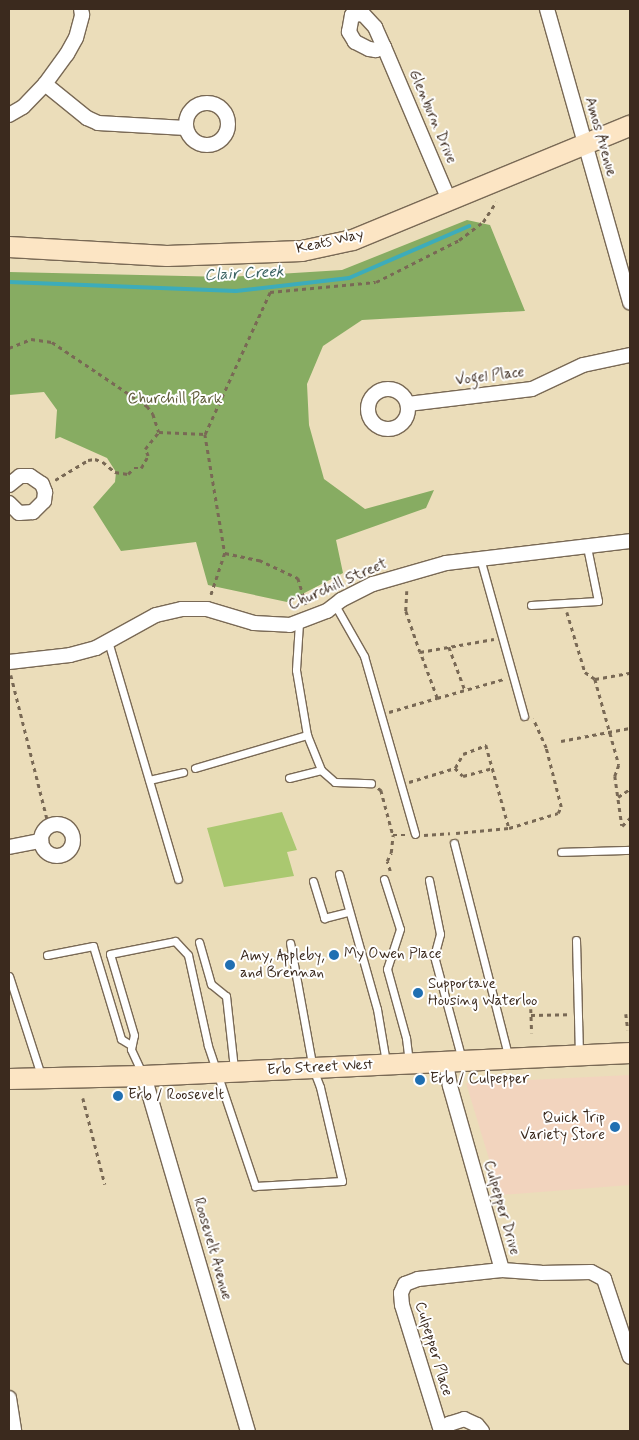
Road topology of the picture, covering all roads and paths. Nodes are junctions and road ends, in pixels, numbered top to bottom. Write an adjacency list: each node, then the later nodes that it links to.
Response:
1 (80, 9): 4 (street)
2 (547, 9): 8 (street, Amos Avenue)
3 (384, 47): 9 (street, Glenburn Drive)
4 (45, 84): 5 (street); 7 (street)
5 (9, 115)
6 (630, 126): 8 (street, Keats Way)
7 (186, 128)
8 (586, 144): 9 (street, Keats Way); 12 (street, Amos Avenue)
9 (449, 200): 11 (street, Keats Way)
10 (496, 202): 17 (path)
11 (9, 247)
12 (630, 303)
13 (9, 348): 16 (path)
14 (630, 355): 15 (street, Vogel Place)
15 (408, 404)
16 (158, 432): 17 (path); 19 (path)
17 (205, 434): 23 (path)
18 (9, 485): 19 (street)
19 (43, 486): 20 (street)
20 (9, 503)
21 (630, 541): 22 (street, Churchill Street)
22 (587, 548): 24 (street, Churchill Street); 27 (lane)
23 (225, 553): 26 (path); 28 (path)
24 (480, 558): 29 (street, Churchill Street); 32 (lane)
25 (407, 591): 35 (path)
26 (212, 595)
27 (565, 603): 30 (lane); 39 (path)
28 (306, 605)
29 (335, 605): 31 (street, Churchill Street); 42 (lane)
30 (531, 605)
31 (299, 623): 33 (street, Churchill Street); 46 (lane)
32 (501, 637): 34 (path); 38 (lane)
33 (108, 641): 36 (street, Churchill Street); 54 (lane)
34 (449, 647): 35 (path); 40 (path)
35 (420, 652): 41 (path)
36 (10, 667): 60 (path)
37 (630, 673): 39 (path)
38 (512, 676): 40 (path); 43 (lane)
39 (595, 679): 45 (path)
40 (465, 690): 41 (path)
41 (436, 698): 42 (path)
42 (380, 714): 56 (lane)
43 (524, 716): 61 (path)
44 (630, 728): 45 (path)
45 (610, 732): 47 (path); 58 (path)
46 (307, 735): 48 (lane); 51 (lane)
47 (561, 741)
48 (195, 768)
49 (455, 768): 50 (path); 50 (path); 56 (path)
50 (493, 768): 61 (path)
51 (321, 770): 53 (lane); 55 (lane)
52 (183, 772): 54 (lane)
53 (289, 778)
54 (149, 780): 71 (lane)
55 (371, 783): 63 (path)
56 (400, 784): 62 (lane)
57 (630, 789): 58 (path)
58 (618, 797): 59 (path)
59 (630, 818)
60 (49, 826): 64 (street); 64 (street)
61 (509, 828): 62 (path)
62 (415, 834)
63 (393, 835)
64 (41, 841): 66 (street)
65 (454, 843): 89 (lane)
66 (9, 847)
67 (630, 850): 68 (lane)
68 (560, 852)
69 (339, 874): 74 (lane)
70 (384, 879): 91 (lane)
71 (178, 880)
72 (429, 880): 90 (lane)
73 (313, 881): 74 (lane)
74 (348, 912): 92 (lane)
75 (576, 940): 81 (lane)
76 (199, 942): 94 (lane)
77 (290, 943): 93 (lane)
78 (47, 955): 86 (lane)
79 (9, 976): 96 (lane)
80 (531, 1009): 83 (path)
81 (578, 1014): 83 (path); 88 (lane)
82 (626, 1014): 84 (path)
83 (532, 1015): 85 (path)
84 (628, 1030)
85 (532, 1034)
86 (131, 1046): 94 (lane); 95 (lane)
87 (630, 1053): 88 (street, Erb Street West)
88 (579, 1056): 89 (street, Erb Street West)
89 (510, 1060): 90 (street, Erb Street West)
90 (454, 1062): 91 (street, Erb Street West); 100 (street, Culpepper Drive)
91 (410, 1064): 92 (street, Erb Street West)
92 (387, 1065): 93 (street, Erb Street West)
93 (313, 1069): 94 (street, Erb Street West); 94 (lane)
94 (226, 1073): 95 (street, Erb Street West)
95 (144, 1076): 96 (street, Erb Street West); 104 (street, Roosevelt Avenue)
96 (42, 1078): 97 (street, Erb Street West)
97 (9, 1079)
98 (83, 1098): 99 (path)
99 (106, 1184)
100 (502, 1270): 101 (street, Culpepper Drive); 105 (street, Culpepper Place)
101 (630, 1356)
102 (9, 1398): 103 (street)
103 (14, 1431)
104 (248, 1431)
105 (442, 1431): 106 (street, Culpepper Place)
106 (482, 1431)

